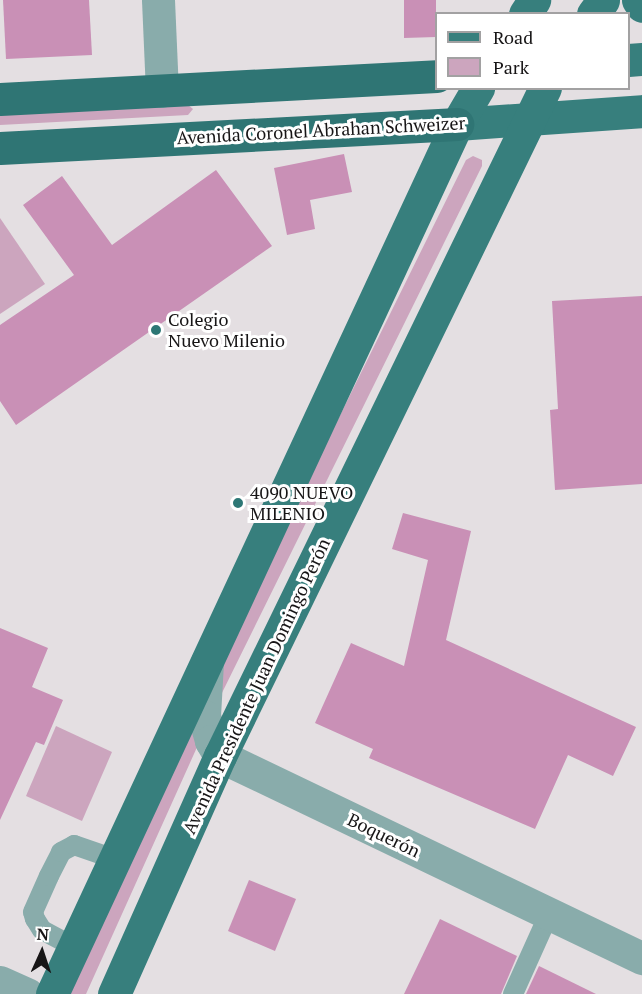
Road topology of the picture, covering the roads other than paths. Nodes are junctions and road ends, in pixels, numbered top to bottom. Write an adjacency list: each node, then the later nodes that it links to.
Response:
1 (158, 0): 7 (street)
2 (638, 0): 3 (main road)
3 (642, 6)
4 (435, 76): 7 (highway)
5 (477, 90): 11 (main road)
6 (544, 90): 10 (main road, Avenida Presidente Juan Domingo Perón)
7 (162, 91): 8 (highway)
8 (0, 99)
9 (642, 111): 10 (main road, Avenida Coronel Abrahan Schweizer)
10 (528, 118): 11 (main road, Avenida Coronel Abrahan Schweizer); 14 (main road, Avenida Presidente Juan Domingo Perón)
11 (457, 124): 12 (highway, Avenida Coronel Abrahan Schweizer); 13 (main road)
12 (0, 147)
13 (207, 656): 14 (street); 15 (main road)
14 (220, 756): 16 (street, Boquerón); 22 (main road, Avenida Presidente Juan Domingo Perón)
15 (115, 860): 17 (main road); 17 (lane)
16 (549, 914): 18 (street, Boquerón); 23 (lane)
17 (74, 947): 21 (main road)
18 (642, 958)
19 (0, 982): 20 (street)
20 (27, 994)
21 (52, 994)
22 (114, 994)
23 (513, 994)

